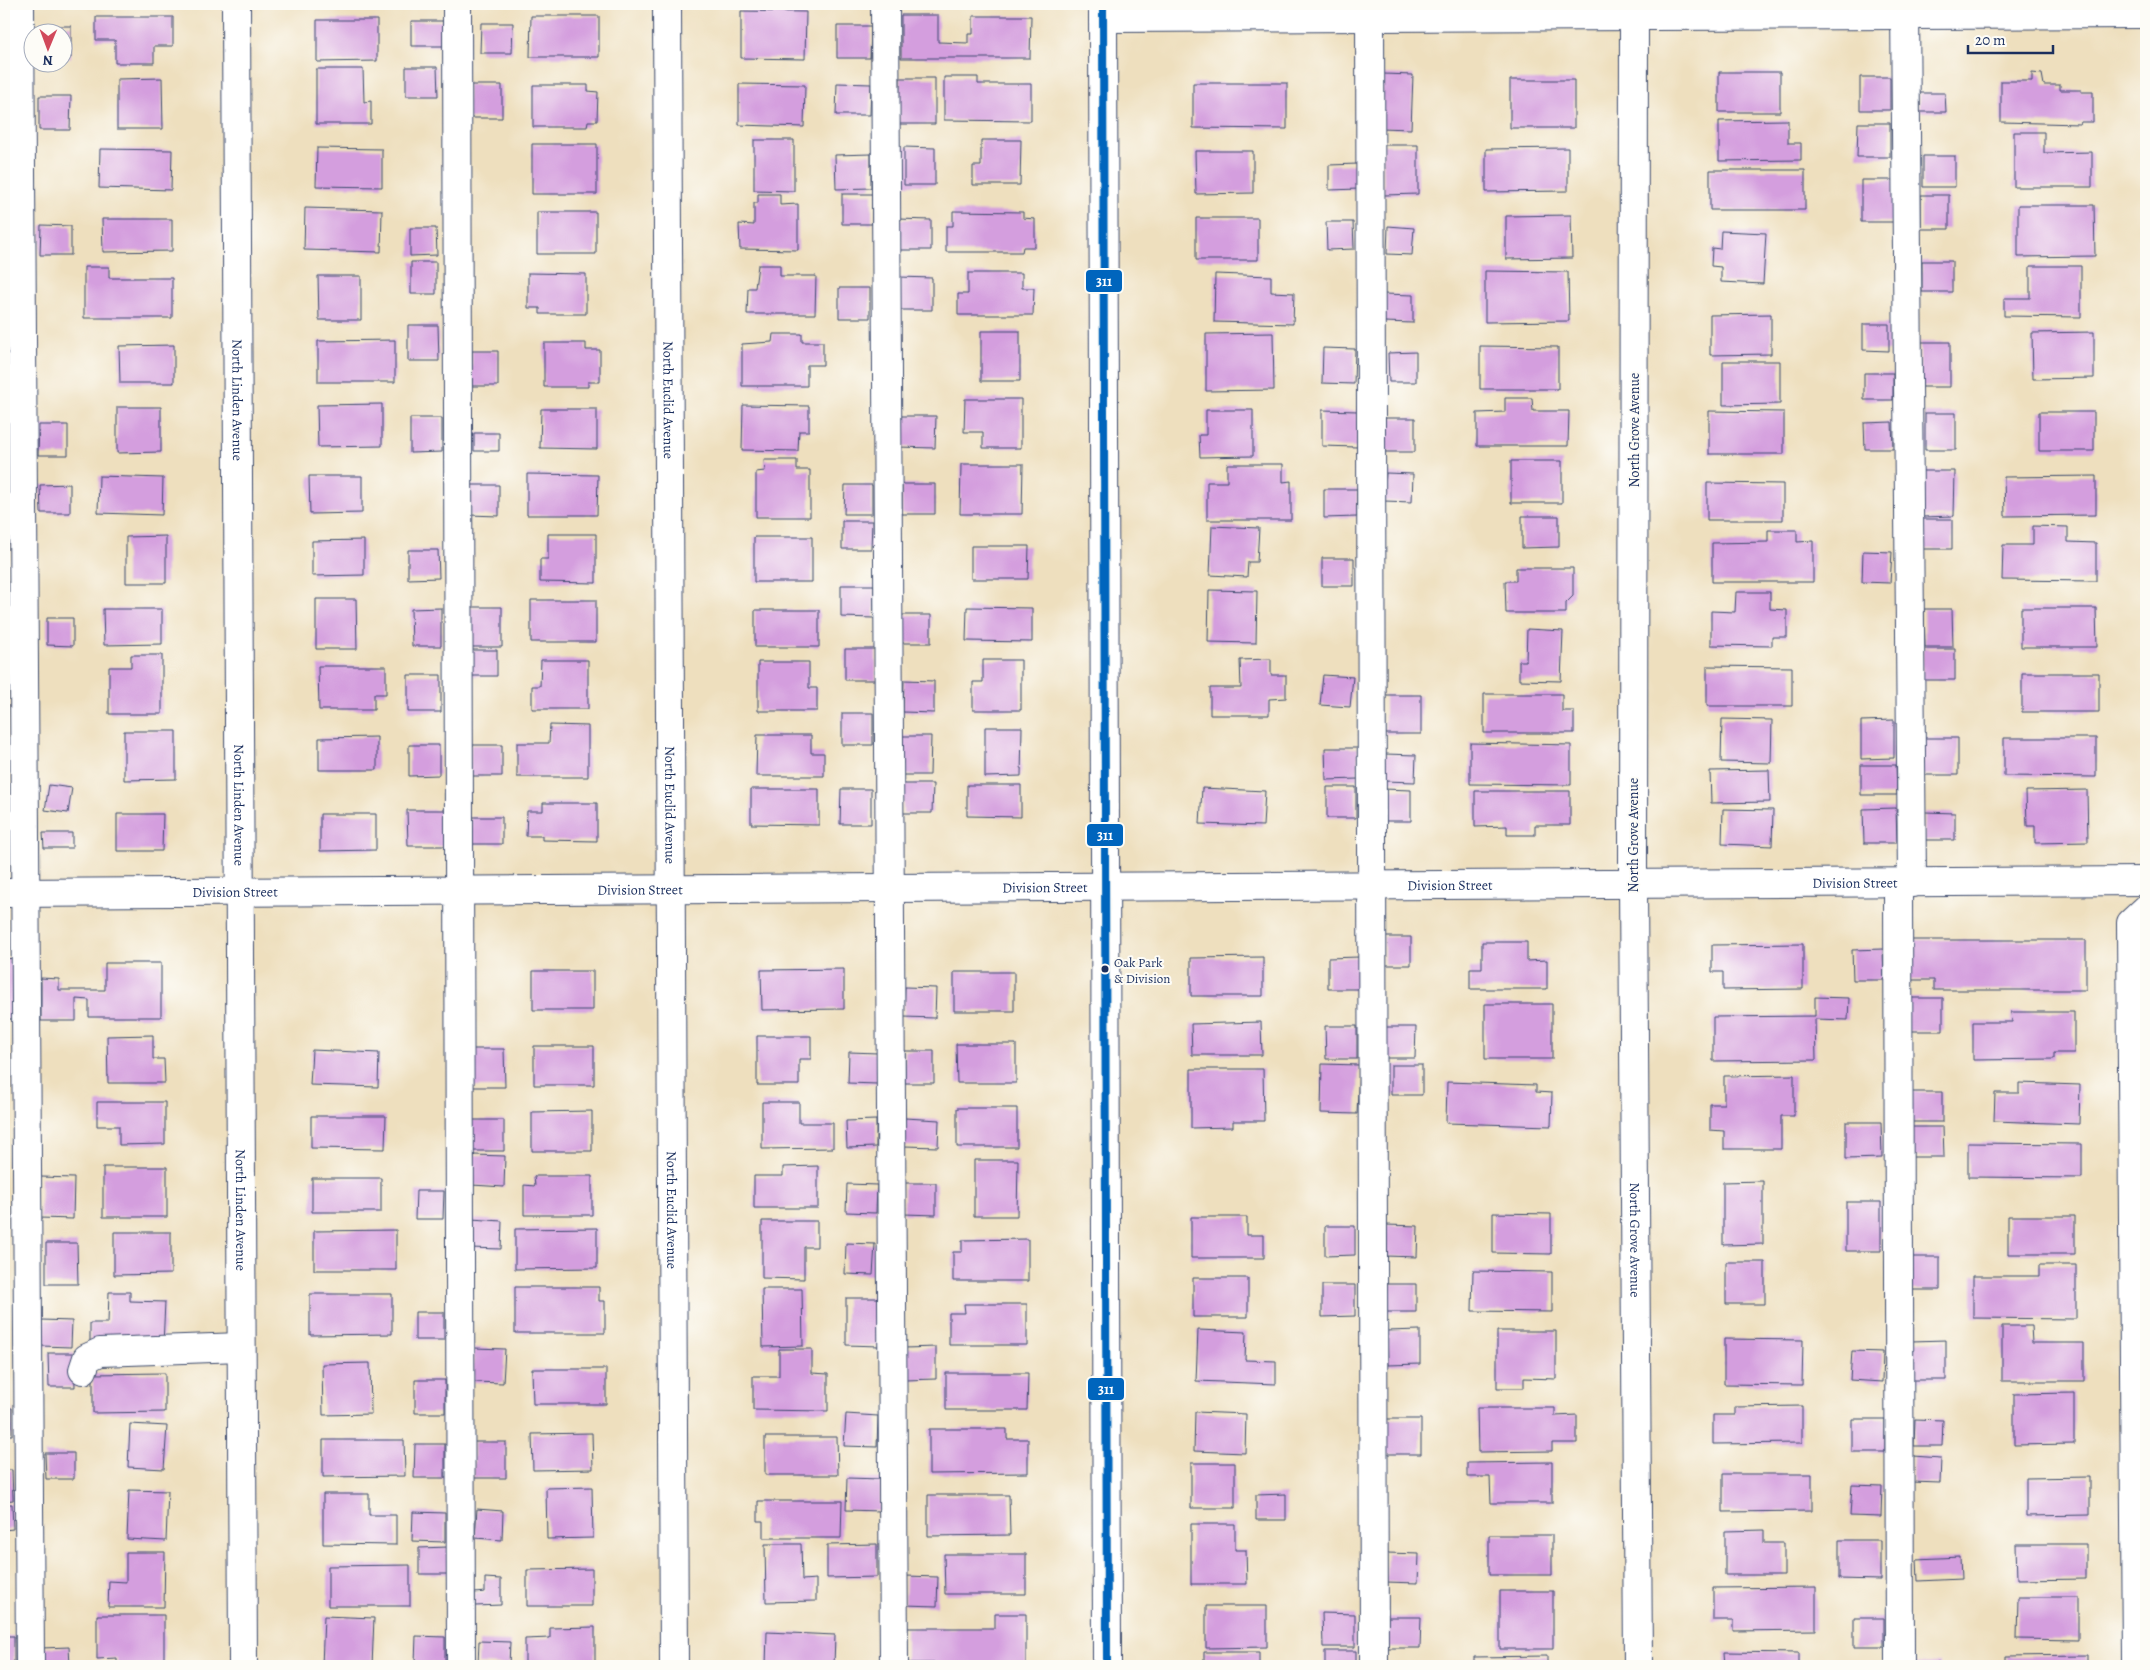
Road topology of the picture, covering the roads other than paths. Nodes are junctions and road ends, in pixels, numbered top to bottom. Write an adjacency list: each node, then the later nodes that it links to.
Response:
1 (20, 4): 20 (street)
2 (236, 4): 19 (street, North Linden Avenue)
3 (457, 4): 18 (street)
4 (667, 4): 17 (street, North Euclid Avenue)
5 (886, 4): 16 (street)
6 (1905, 9): 8 (street); 10 (street); 12 (street)
7 (1370, 10): 8 (street); 9 (street); 14 (street)
8 (1634, 10): 13 (street, North Grove Avenue)
9 (1103, 11): 15 (street)
10 (2146, 14)
11 (2146, 881): 12 (street, Division Street)
12 (1905, 883): 13 (street, Division Street); 32 (street)
13 (1633, 884): 14 (street, Division Street); 31 (street, North Grove Avenue)
14 (1372, 886): 15 (street, Division Street); 30 (street)
15 (1106, 887): 16 (street, Division Street); 29 (street)
16 (890, 888): 17 (street, Division Street); 28 (street)
17 (670, 890): 18 (street, Division Street); 27 (street, North Euclid Avenue)
18 (459, 891): 19 (street, Division Street); 26 (street)
19 (239, 892): 20 (street, Division Street); 22 (street, North Linden Avenue)
20 (15, 893): 24 (street)
21 (2146, 909): 33 (street)
22 (241, 1347): 23 (street); 25 (street, North Linden Avenue)
23 (83, 1370)
24 (30, 1666)
25 (242, 1666)
26 (461, 1666)
27 (674, 1666)
28 (894, 1666)
29 (1107, 1666)
30 (1374, 1666)
31 (1638, 1666)
32 (1900, 1666)
33 (2136, 1666)

